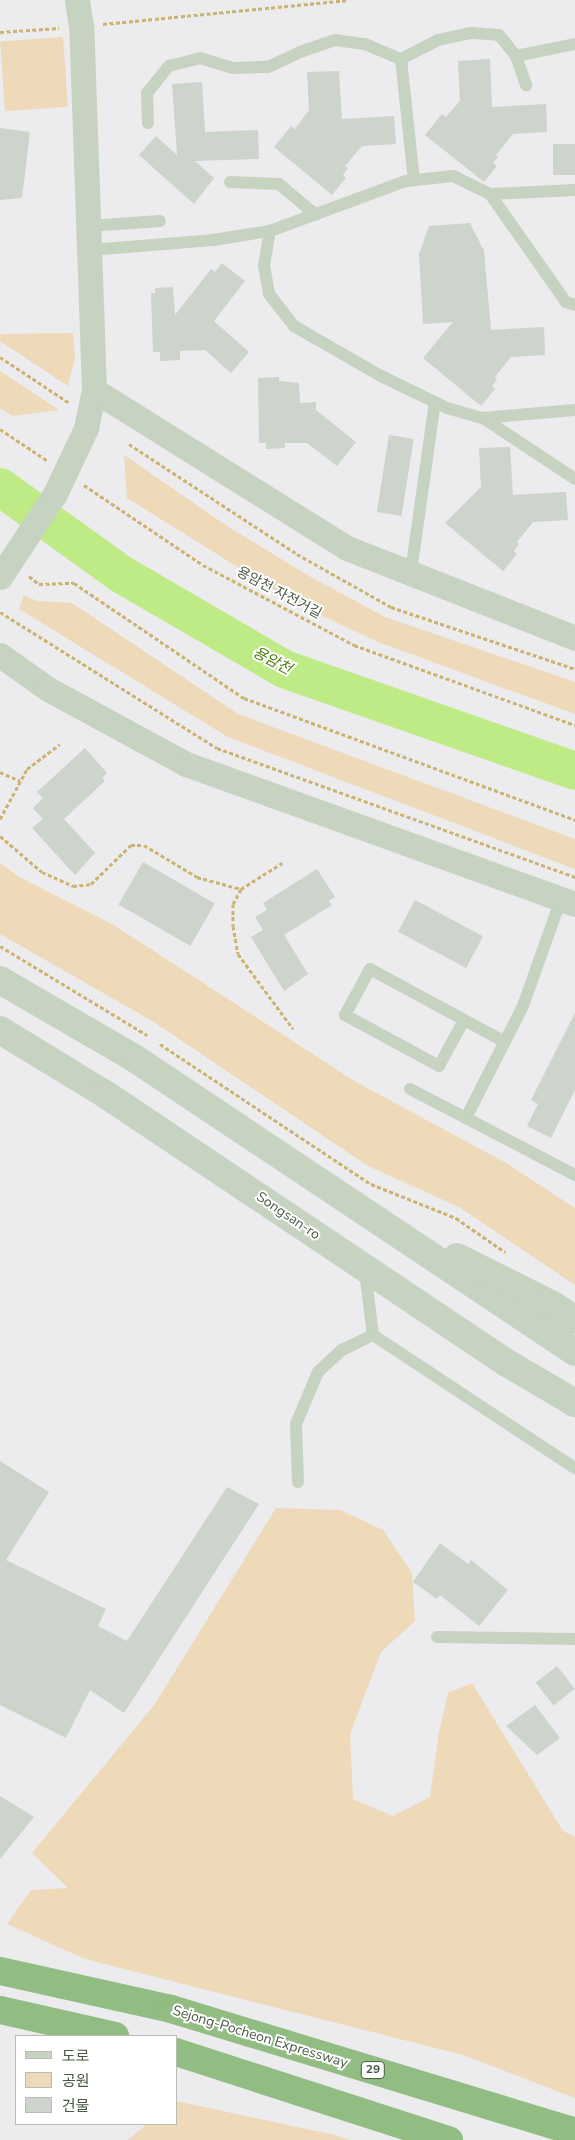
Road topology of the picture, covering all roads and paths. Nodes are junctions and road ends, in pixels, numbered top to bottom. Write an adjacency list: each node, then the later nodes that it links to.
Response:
1 (77, 0): 3 (street)
2 (349, 0): 3 (path)
3 (81, 26): 4 (path); 17 (street)
4 (0, 32)
5 (575, 44): 6 (lane)
6 (516, 56): 7 (lane); 8 (lane)
7 (401, 59): 9 (lane); 10 (lane)
8 (526, 85)
9 (148, 123)
10 (414, 180): 13 (lane); 14 (lane)
11 (230, 182): 14 (lane)
12 (575, 190): 13 (lane)
13 (490, 194): 18 (lane)
14 (316, 215): 16 (lane)
15 (160, 221): 17 (lane)
16 (270, 231): 17 (lane); 21 (lane)
17 (89, 238): 20 (street)
18 (575, 305)
19 (0, 357): 22 (path)
20 (94, 390): 29 (street); 30 (street)
21 (435, 402): 24 (lane); 29 (lane)
22 (71, 404)
23 (575, 410): 24 (lane)
24 (483, 418): 27 (lane)
25 (0, 428): 26 (path)
26 (57, 467)
27 (575, 479)
28 (81, 483): 34 (path, 용암천 자전거길)
29 (411, 572): 32 (street)
30 (12, 574): 39 (path)
31 (0, 612): 42 (path)
32 (575, 638)
33 (0, 655): 44 (street)
34 (575, 725)
35 (60, 744): 37 (path)
36 (0, 772): 37 (path)
37 (20, 781): 38 (path)
38 (0, 819)
39 (575, 820)
40 (0, 836): 43 (path)
41 (282, 863): 43 (path)
42 (575, 877)
43 (242, 889): 48 (path)
44 (568, 902): 50 (lane)
45 (0, 946): 55 (path)
46 (0, 980): 54 (street)
47 (464, 1020): 47 (lane); 50 (lane)
48 (293, 1029)
49 (0, 1030): 56 (street, Songsan-ro)
50 (505, 1042): 52 (lane)
51 (410, 1089): 52 (lane)
52 (466, 1118): 53 (lane)
53 (575, 1175)
54 (360, 1209): 57 (street); 59 (street)
55 (511, 1256)
56 (365, 1268): 58 (lane); 60 (street, Songsan-ro)
57 (575, 1320)
58 (373, 1335): 63 (lane); 64 (lane)
59 (575, 1352)
60 (524, 1372): 61 (street, Songsan-ro); 62 (street)
61 (575, 1403)
62 (575, 1418)
63 (575, 1468)
64 (298, 1482)
65 (437, 1637): 66 (lane)
66 (575, 1639)
67 (0, 1970): 71 (highway, Sejong-Pocheon Expressway / 29)
68 (0, 2010): 69 (highway)
69 (110, 2035)
70 (178, 2053): 72 (highway)
71 (575, 2132)
72 (449, 2140)

